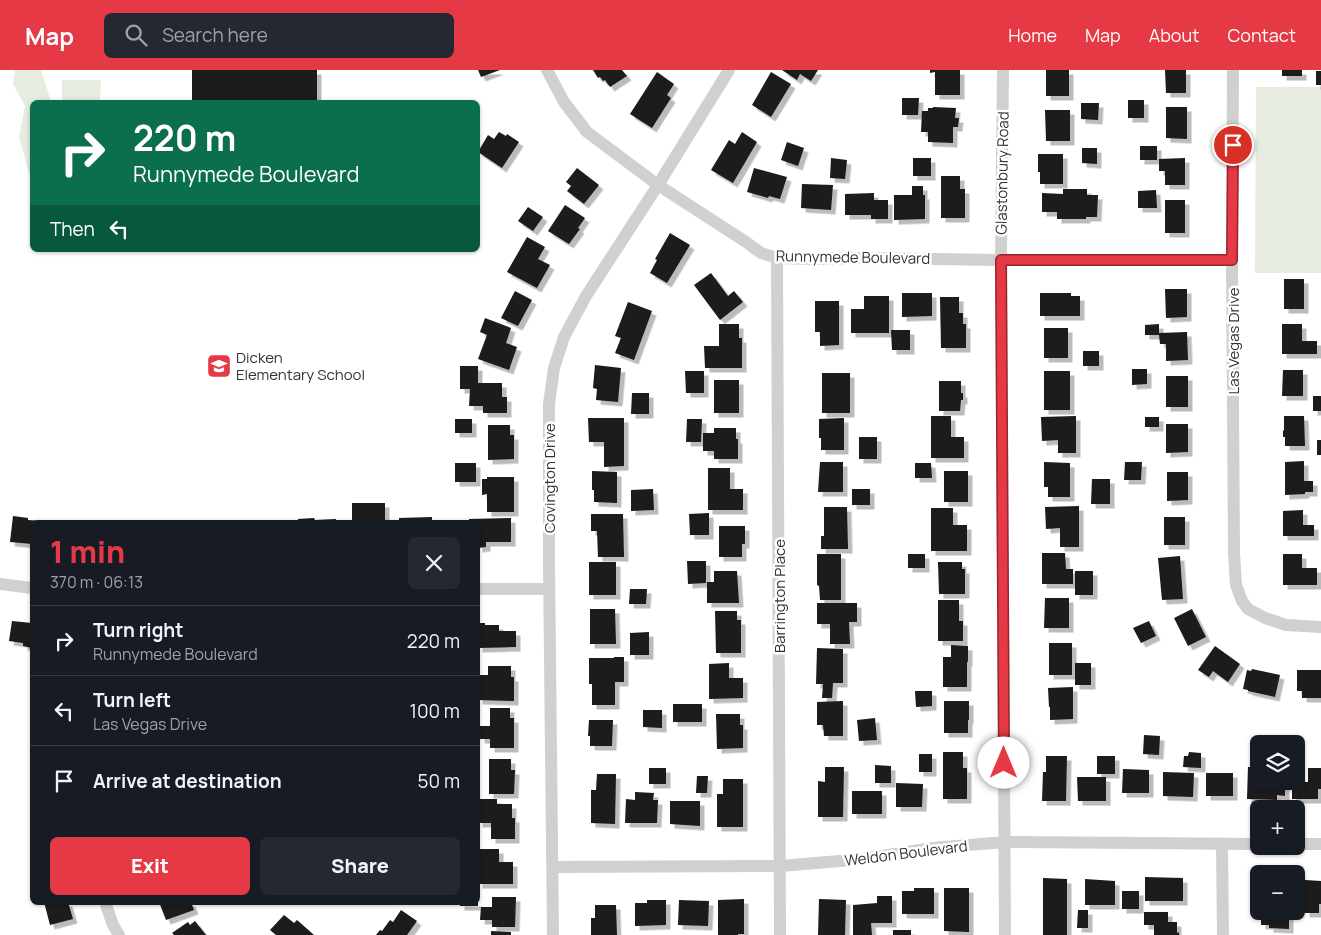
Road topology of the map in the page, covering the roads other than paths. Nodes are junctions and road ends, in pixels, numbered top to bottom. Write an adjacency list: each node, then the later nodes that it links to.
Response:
1 (547, 70): 5 (street, Runnymede Boulevard)
2 (728, 70): 5 (street, Covington Drive)
3 (1003, 70): 7 (street, Glastonbury Road)
4 (1233, 70): 8 (street, Las Vegas Drive)
5 (658, 186): 6 (street, Runnymede Boulevard); 12 (street, Covington Drive)
6 (777, 258): 7 (street, Runnymede Boulevard); 19 (street, Barrington Place)
7 (1001, 260): 8 (street, Runnymede Boulevard); 14 (street, Glastonbury Road)
8 (1232, 260): 13 (street, Las Vegas Drive)
9 (0, 584): 10 (street)
10 (30, 588)
11 (480, 589): 12 (street)
12 (549, 589): 20 (street, Covington Drive)
13 (1321, 627)
14 (1004, 842): 15 (street, Weldon Boulevard); 19 (street, Weldon Boulevard); 25 (street, Glastonbury Road)
15 (1222, 844): 16 (street, Weldon Boulevard); 26 (street)
16 (1250, 844)
17 (1305, 844): 18 (street)
18 (1321, 844)
19 (780, 866): 20 (street, Weldon Boulevard); 24 (street, Barrington Place)
20 (553, 867): 23 (street, Covington Drive)
21 (106, 905): 22 (street)
22 (119, 935)
23 (553, 935)
24 (780, 935)
25 (1005, 935)
26 (1222, 935)

